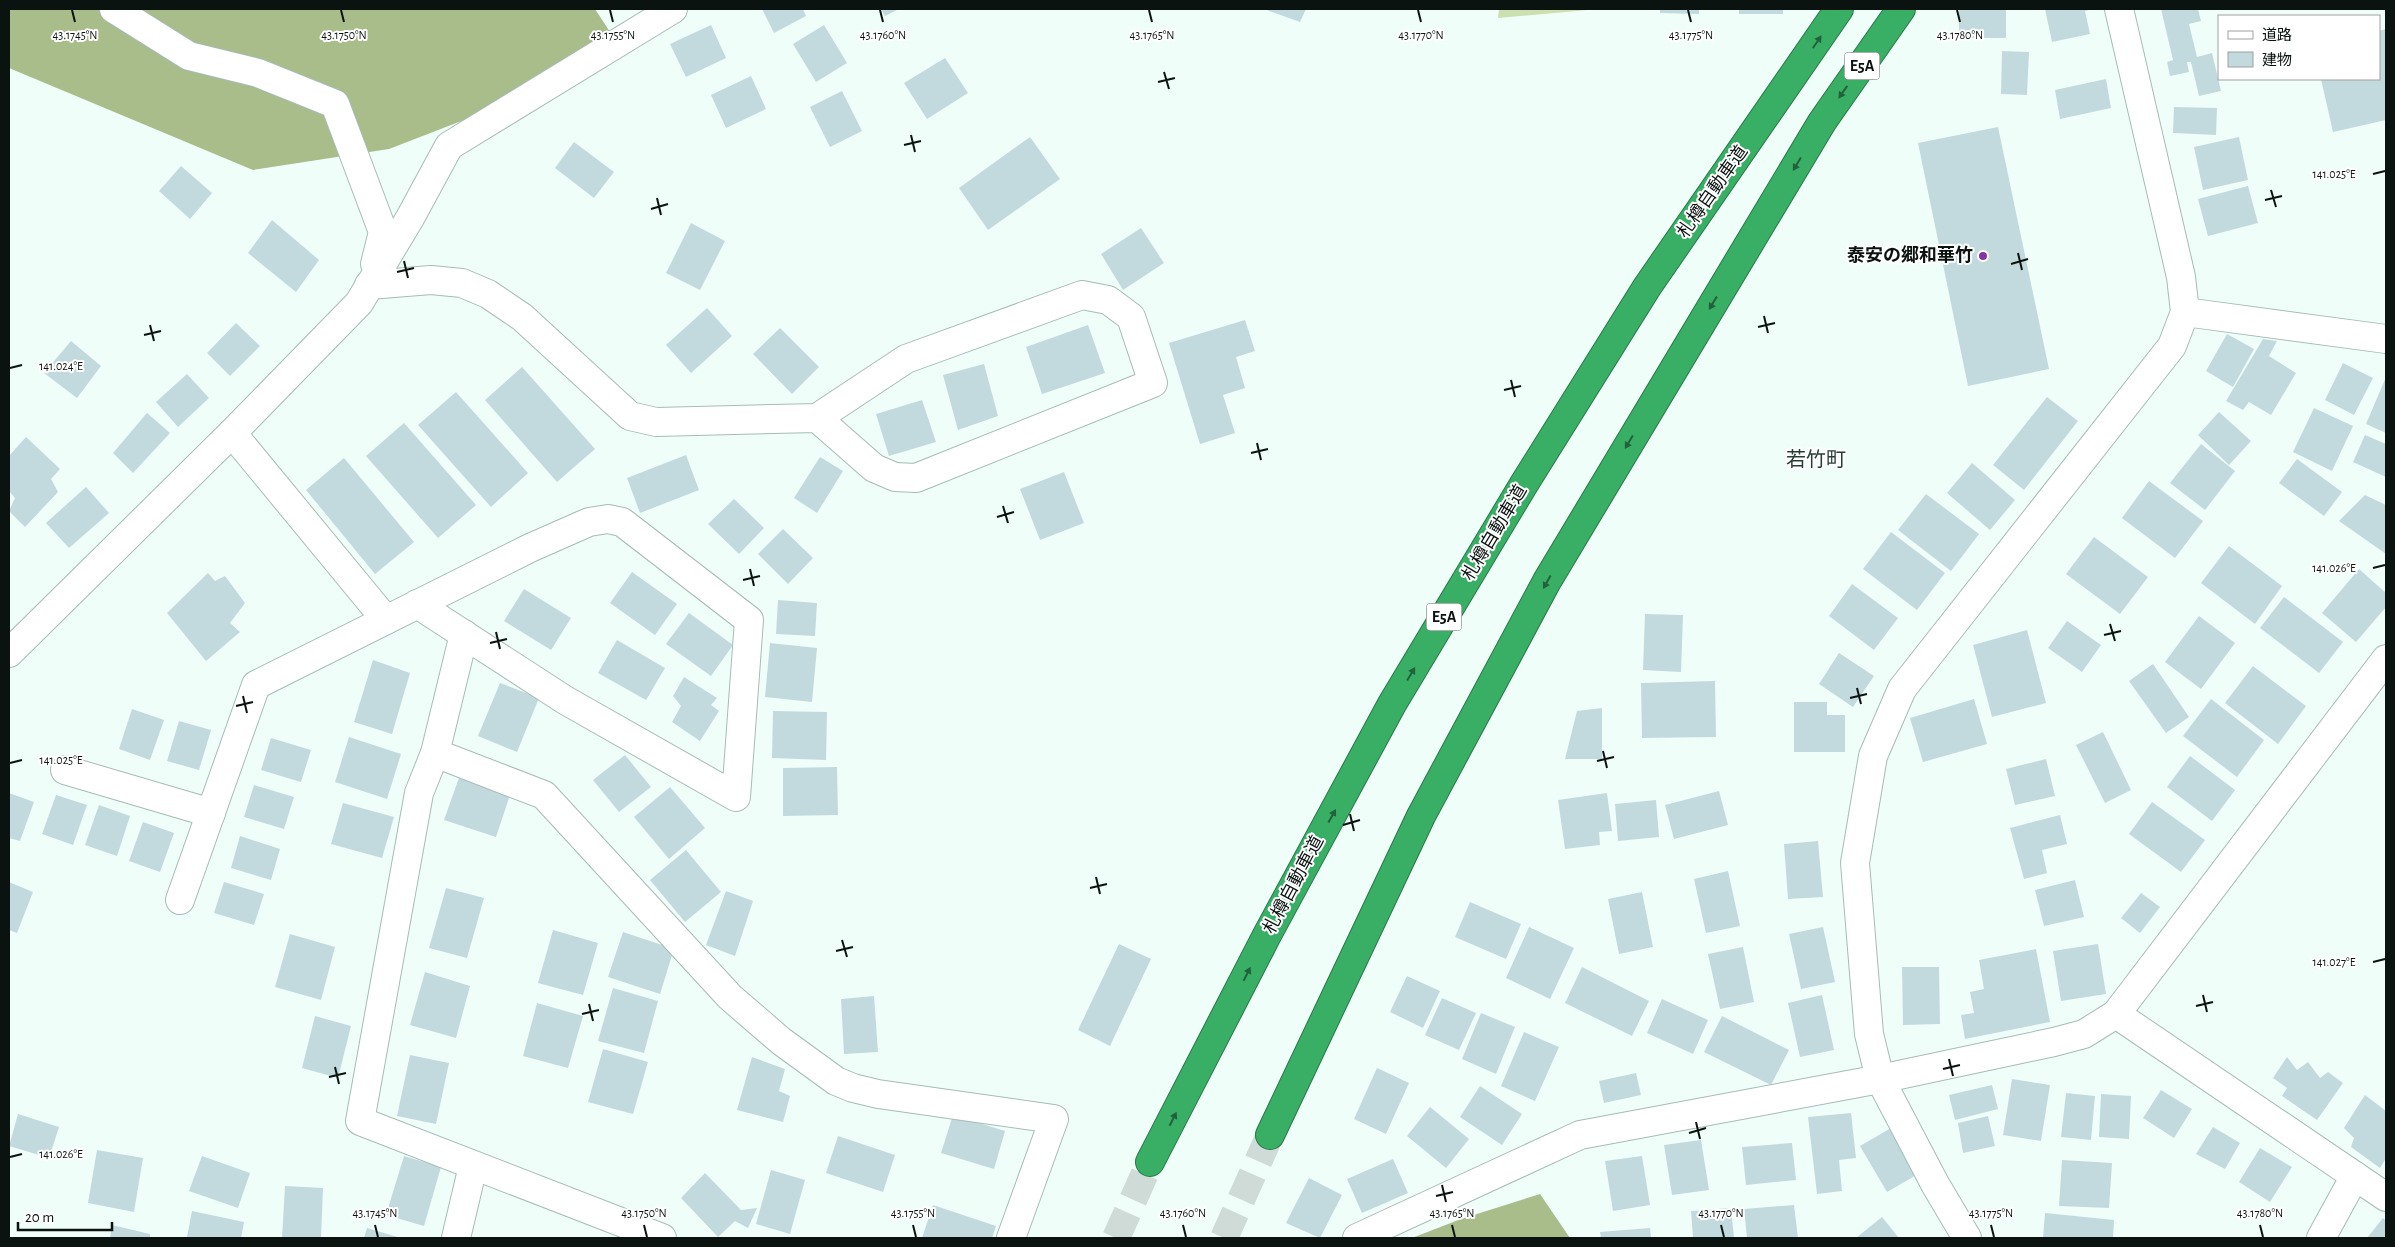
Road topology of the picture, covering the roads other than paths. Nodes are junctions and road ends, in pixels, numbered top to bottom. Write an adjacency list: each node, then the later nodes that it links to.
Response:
1 (114, 9): 6 (street)
2 (673, 9): 6 (street)
3 (1839, 9): 23 (highway, 札樽自動車道 / E5A, one-way to 3)
4 (1901, 9): 22 (highway, E5A, one-way to 22)
5 (2119, 9): 7 (street)
6 (369, 285): 9 (street); 10 (street)
7 (2185, 312): 8 (street); 21 (street)
8 (2386, 339)
9 (817, 418): 9 (street)
10 (232, 433): 12 (street); 14 (street)
11 (417, 604): 12 (street); 13 (street); 13 (street)
12 (386, 620): 18 (street)
13 (464, 634): 16 (street)
14 (9, 653)
15 (2386, 659): 20 (street)
16 (435, 753): 24 (street); 29 (street)
17 (65, 770): 18 (street)
18 (212, 813): 19 (street)
19 (180, 900)
20 (2116, 1014): 21 (street); 25 (street)
21 (1880, 1079): 30 (street); 31 (street)
22 (1270, 1135)
23 (1150, 1162)
24 (473, 1166): 27 (street); 28 (street)
25 (2354, 1176): 26 (street); 32 (street)
26 (2386, 1197)
27 (456, 1238)
28 (662, 1238)
29 (1011, 1238)
30 (1357, 1238)
31 (1967, 1238)
32 (2321, 1238)

